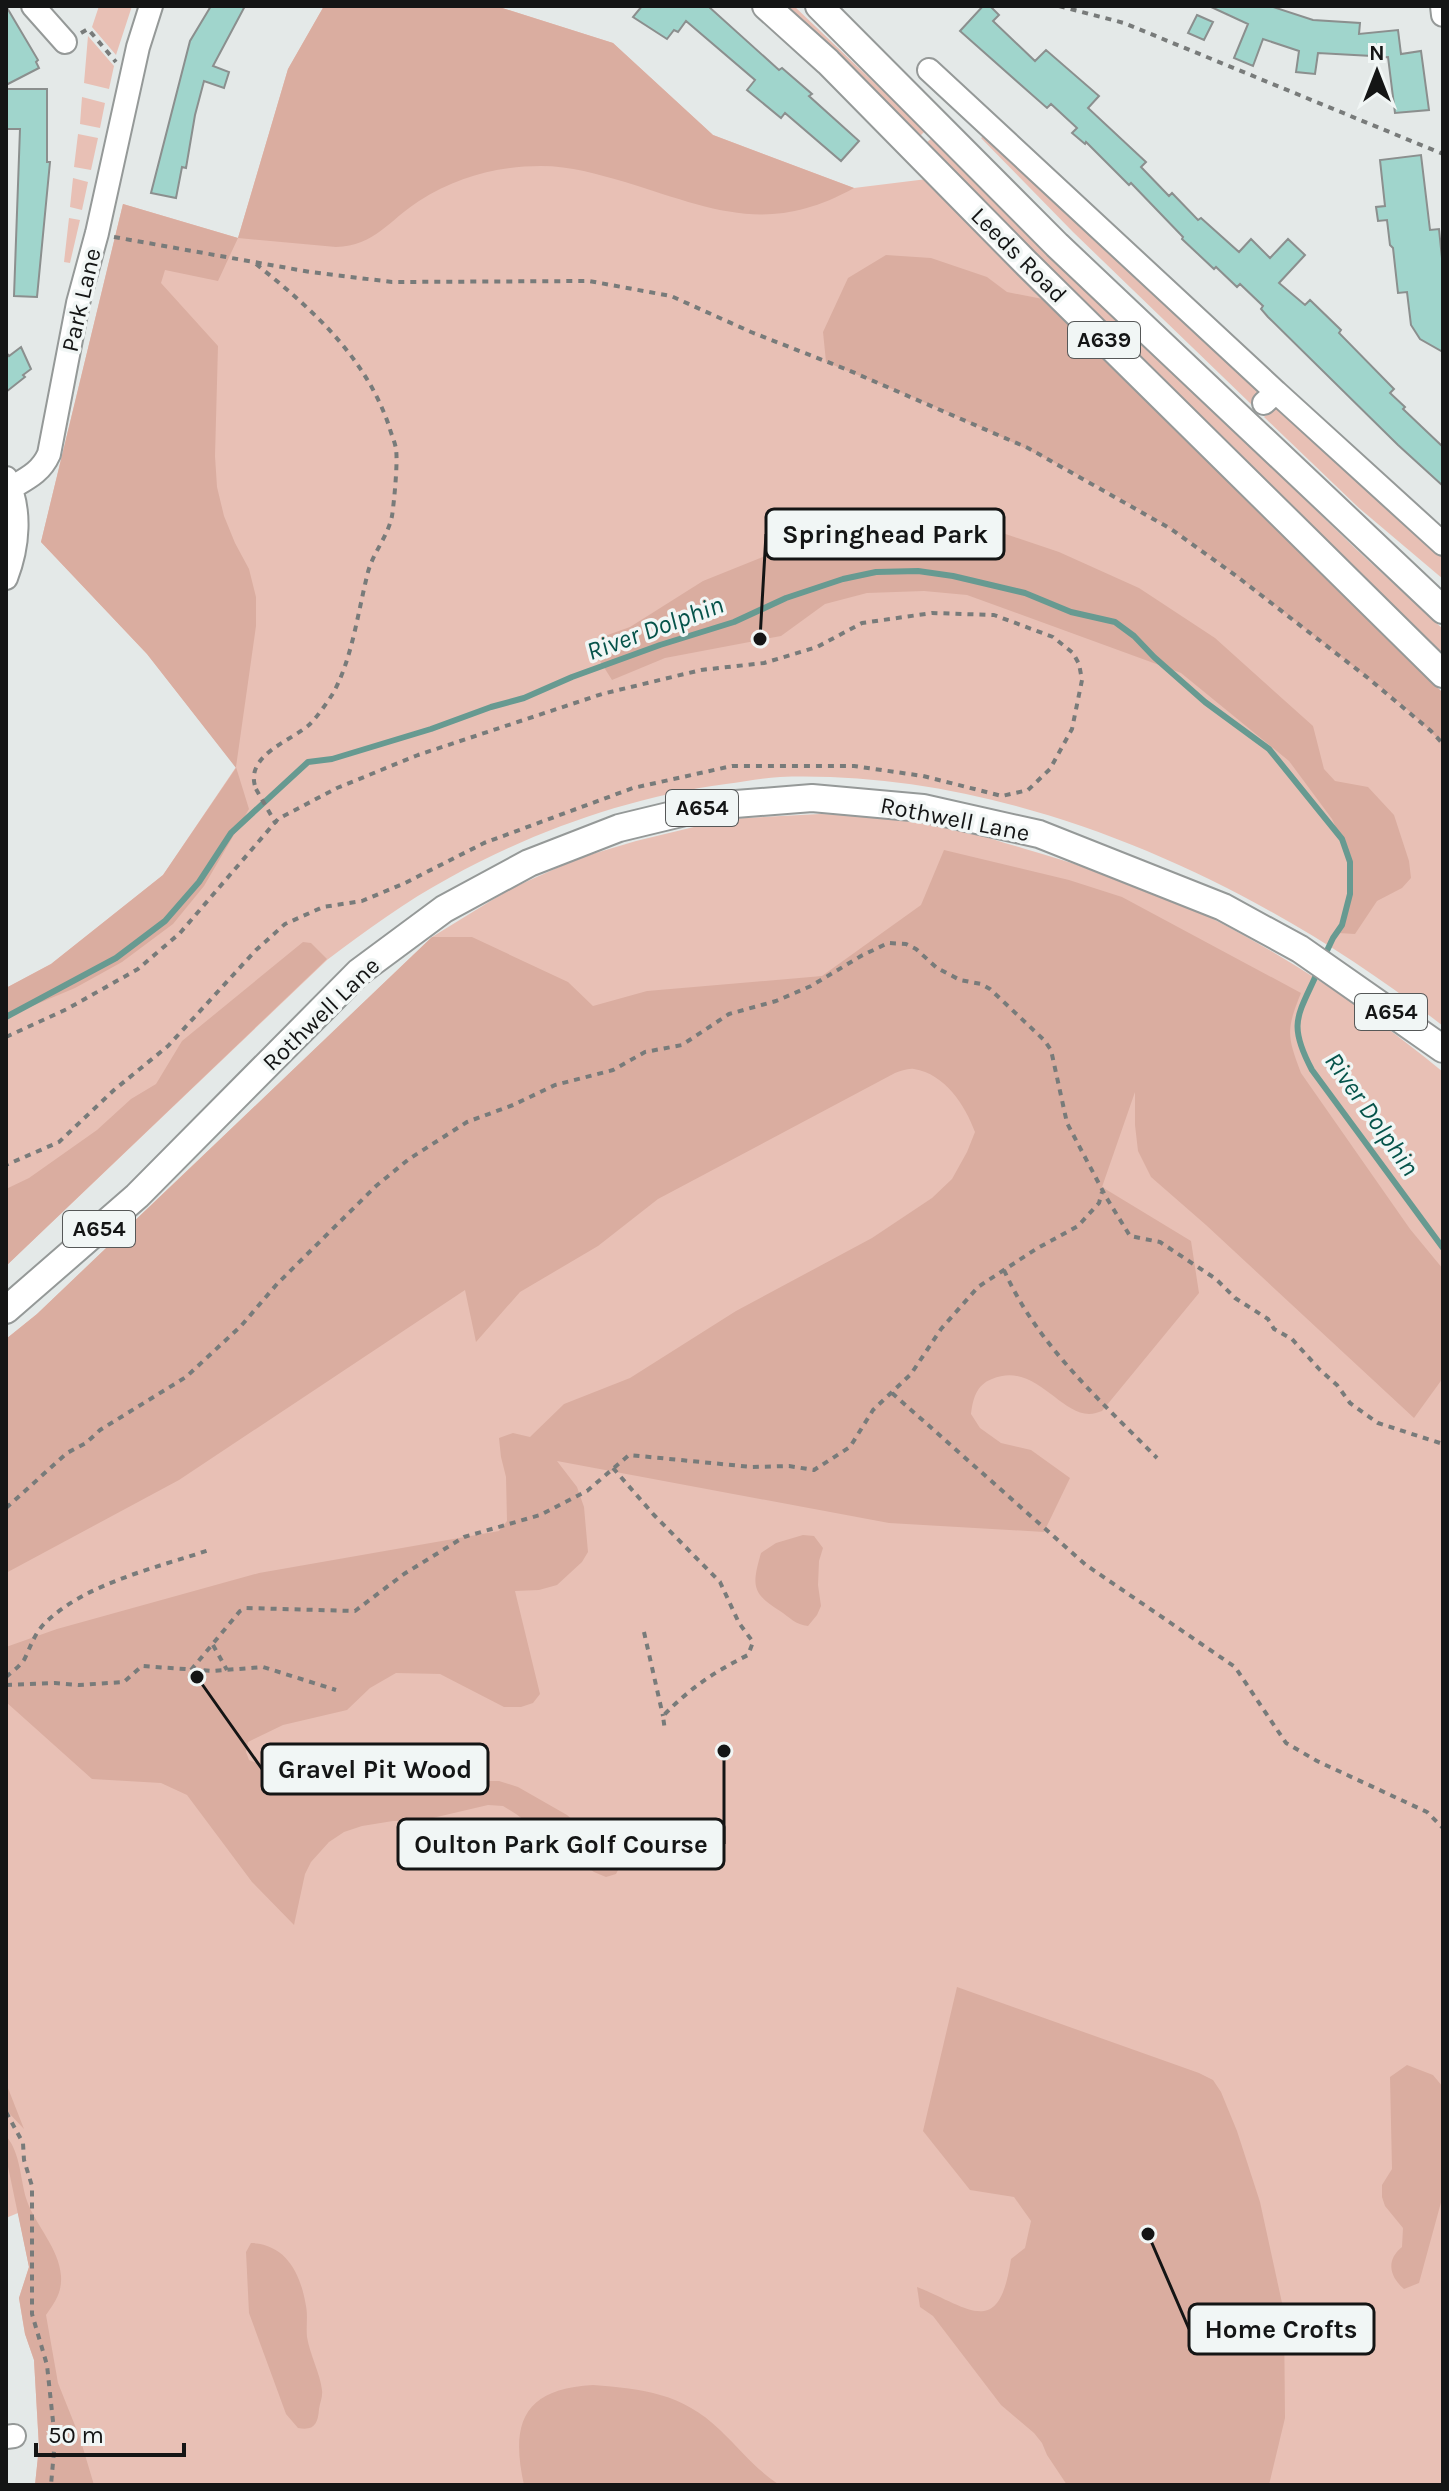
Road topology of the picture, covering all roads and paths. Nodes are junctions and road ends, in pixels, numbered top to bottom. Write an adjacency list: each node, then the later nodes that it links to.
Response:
1 (33, 6): 8 (street)
2 (151, 6): 9 (street, Park Lane)
3 (766, 6): 18 (main road, Leeds Road / A639)
4 (819, 6): 17 (main road, Leeds Road / A639)
5 (1059, 6): 11 (path)
6 (1442, 6): 7 (street)
7 (1443, 15)
8 (65, 42): 9 (path)
9 (133, 68): 12 (street, Park Lane)
10 (929, 70): 15 (street)
11 (1443, 154)
12 (97, 233): 13 (path); 14 (street, Park Lane)
13 (254, 262): 19 (path); 20 (path, bridge)
14 (8, 483): 16 (street, Park Lane)
15 (1443, 544)
16 (6, 578)
17 (1443, 610)
18 (1443, 674)
19 (1443, 744)
20 (278, 819): 21 (path); 23 (path)
21 (6, 1037)
22 (1443, 1049): 26 (main road, Rothwell Lane / A654)
23 (6, 1165)
24 (1103, 1191): 25 (path); 28 (path); 31 (path)
25 (1004, 1270): 27 (path); 29 (path)
26 (6, 1310)
27 (892, 1393): 30 (path); 42 (path)
28 (1443, 1444)
29 (1157, 1458)
30 (613, 1468): 34 (path); 40 (path)
31 (6, 1508)
32 (209, 1550): 37 (path)
33 (644, 1632): 40 (path)
34 (213, 1645): 35 (path); 36 (path)
35 (191, 1670): 36 (path); 38 (path)
36 (227, 1670): 39 (path)
37 (6, 1677)
38 (6, 1685)
39 (336, 1690)
40 (663, 1716): 41 (path)
41 (665, 1731)
42 (1443, 1828)
43 (6, 2112): 44 (path)
44 (51, 2485)

